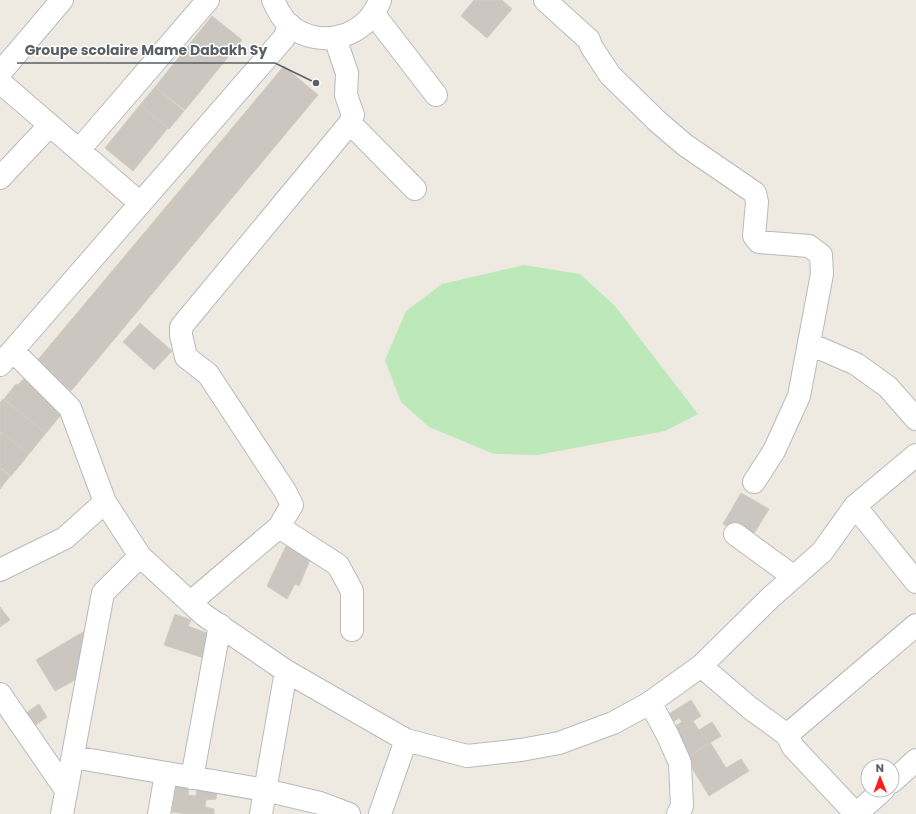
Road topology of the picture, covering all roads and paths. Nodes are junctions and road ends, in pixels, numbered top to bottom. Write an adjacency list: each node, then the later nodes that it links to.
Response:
1 (62, 0): 8 (street)
2 (208, 0): 13 (street)
3 (273, 0): 6 (street)
4 (545, 0): 17 (street)
5 (376, 7): 7 (street); 10 (street)
6 (290, 25): 7 (street); 16 (street)
7 (334, 38): 11 (street)
8 (0, 73)
9 (0, 82): 12 (street)
10 (436, 95)
11 (350, 123): 15 (street); 24 (street)
12 (50, 125): 13 (street); 14 (street)
13 (79, 150): 16 (street)
14 (0, 178)
15 (415, 189)
16 (140, 203): 18 (street)
17 (810, 344): 19 (street); 21 (street)
18 (6, 358): 22 (street)
19 (916, 419)
20 (916, 455): 23 (street)
21 (754, 482)
22 (105, 502): 26 (street); 27 (street)
23 (855, 506): 28 (street); 29 (street)
24 (279, 527): 30 (street); 33 (street)
25 (735, 534): 28 (street)
26 (140, 556): 30 (street); 40 (street)
27 (0, 570)
28 (794, 577): 34 (street)
29 (916, 582)
30 (190, 602): 31 (street)
31 (220, 625): 35 (street); 44 (street)
32 (916, 625): 38 (street)
33 (352, 630)
34 (701, 666): 37 (street); 38 (street)
35 (286, 671): 39 (street); 46 (street)
36 (0, 694): 45 (street)
37 (650, 702): 39 (street); 53 (street)
38 (787, 735): 54 (street)
39 (406, 740): 52 (street)
40 (73, 757): 42 (street); 45 (street)
41 (916, 760): 43 (street)
42 (166, 774): 44 (street); 49 (street)
43 (900, 775)
44 (192, 778): 46 (street)
45 (66, 790): 48 (street)
46 (265, 790): 50 (street); 51 (street)
47 (874, 798): 54 (street)
48 (62, 814)
49 (159, 814)
50 (261, 814)
51 (349, 814)
52 (380, 814)
53 (678, 814)
54 (856, 814)

